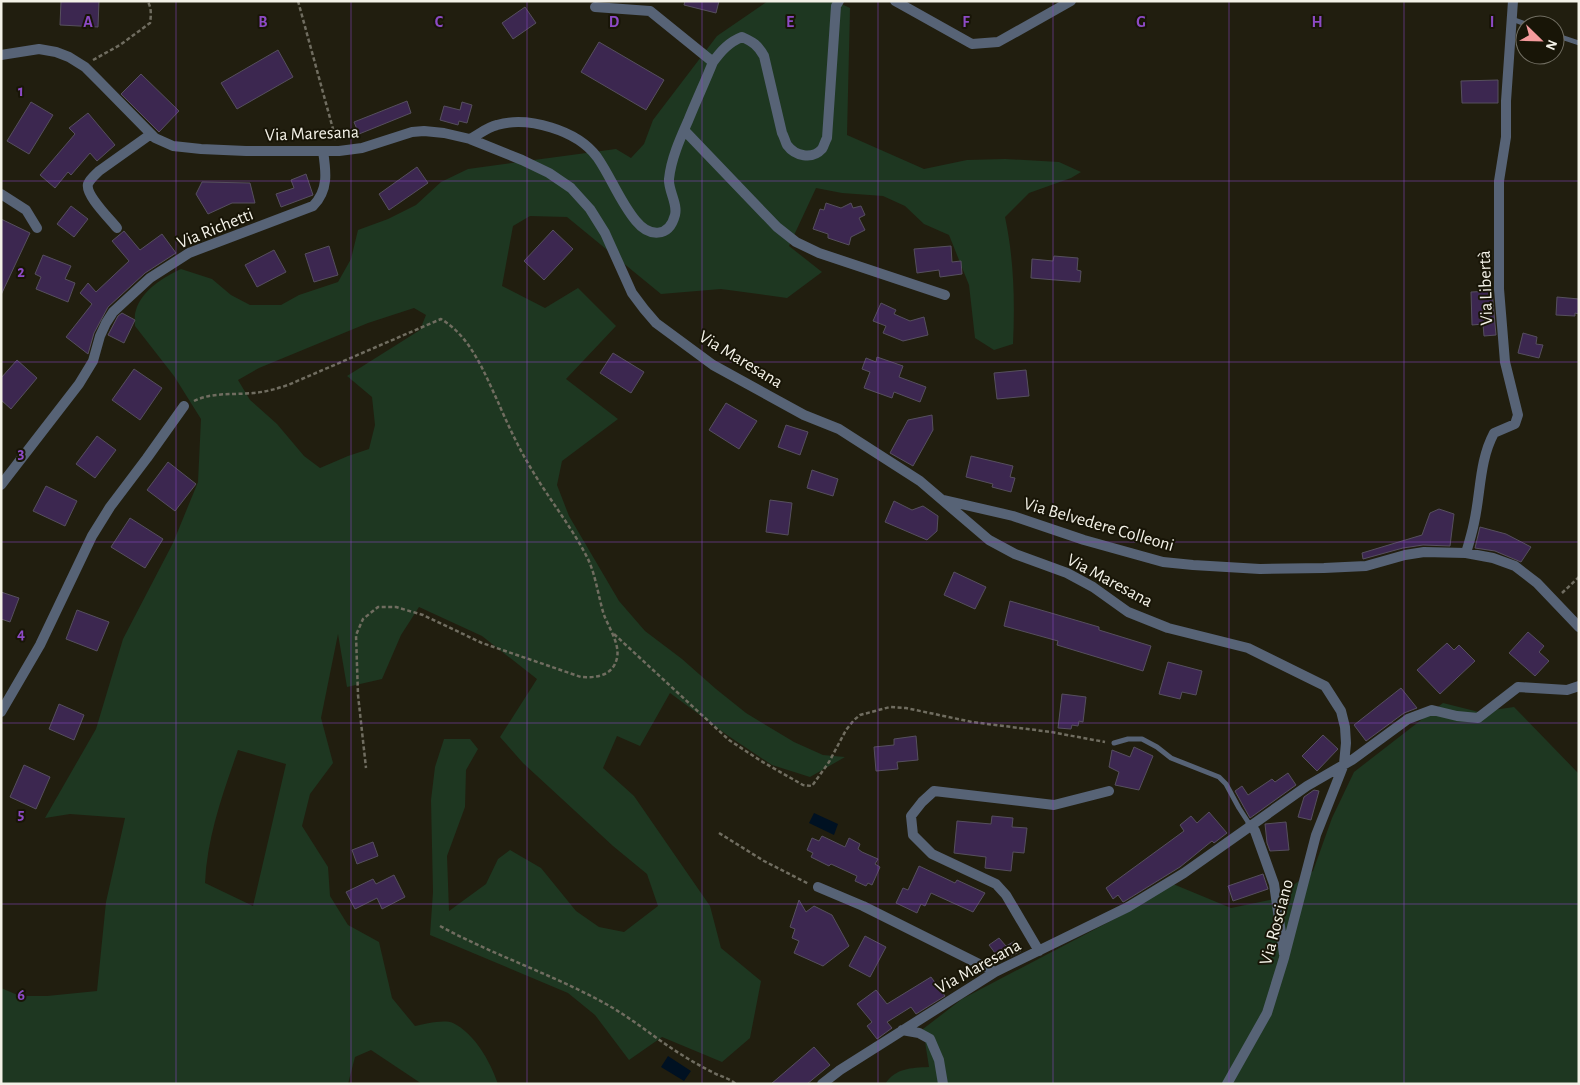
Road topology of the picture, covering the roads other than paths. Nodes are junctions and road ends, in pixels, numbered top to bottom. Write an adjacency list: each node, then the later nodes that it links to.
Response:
1 (839, 1): 11 (street)
2 (895, 1): 3 (street)
3 (1071, 1)
4 (1513, 1): 6 (street, Via Libertà)
5 (595, 8): 11 (street)
6 (1511, 19): 7 (lane); 23 (street, Via Libertà)
7 (1515, 20)
8 (1565, 39): 9 (lane)
9 (1579, 44)
10 (1, 55): 13 (street, Via Maresana)
11 (713, 62): 12 (street)
12 (684, 130): 14 (street); 19 (street)
13 (151, 134): 15 (street, Via Maresana); 18 (street)
14 (470, 139): 15 (street, Via Maresana); 22 (street, Via Maresana)
15 (323, 151): 21 (street, Via Richetti)
16 (1, 194): 17 (street)
17 (37, 228)
18 (117, 228)
19 (945, 296)
20 (184, 406): 26 (street)
21 (1, 485)
22 (943, 500): 23 (street, Via Belvedere Colleoni); 28 (street, Via Maresana)
23 (1466, 553): 24 (street, Via Belvedere Colleoni)
24 (1579, 627)
25 (1579, 686): 28 (street)
26 (1, 712)
27 (1114, 743): 30 (lane)
28 (1344, 764): 30 (street, Via Maresana); 33 (street, Via Rosciano)
29 (1109, 791): 32 (street)
30 (1250, 825): 32 (street, Via Maresana); 33 (street)
31 (818, 887): 34 (street)
32 (1039, 951): 34 (street, Via Maresana)
33 (1284, 958): 38 (street, Via Rosciano)
34 (995, 972): 35 (street, Via Maresana)
35 (902, 1030): 36 (street, Via Maresana); 37 (street)
36 (822, 1084)
37 (944, 1084)
38 (1227, 1084)

